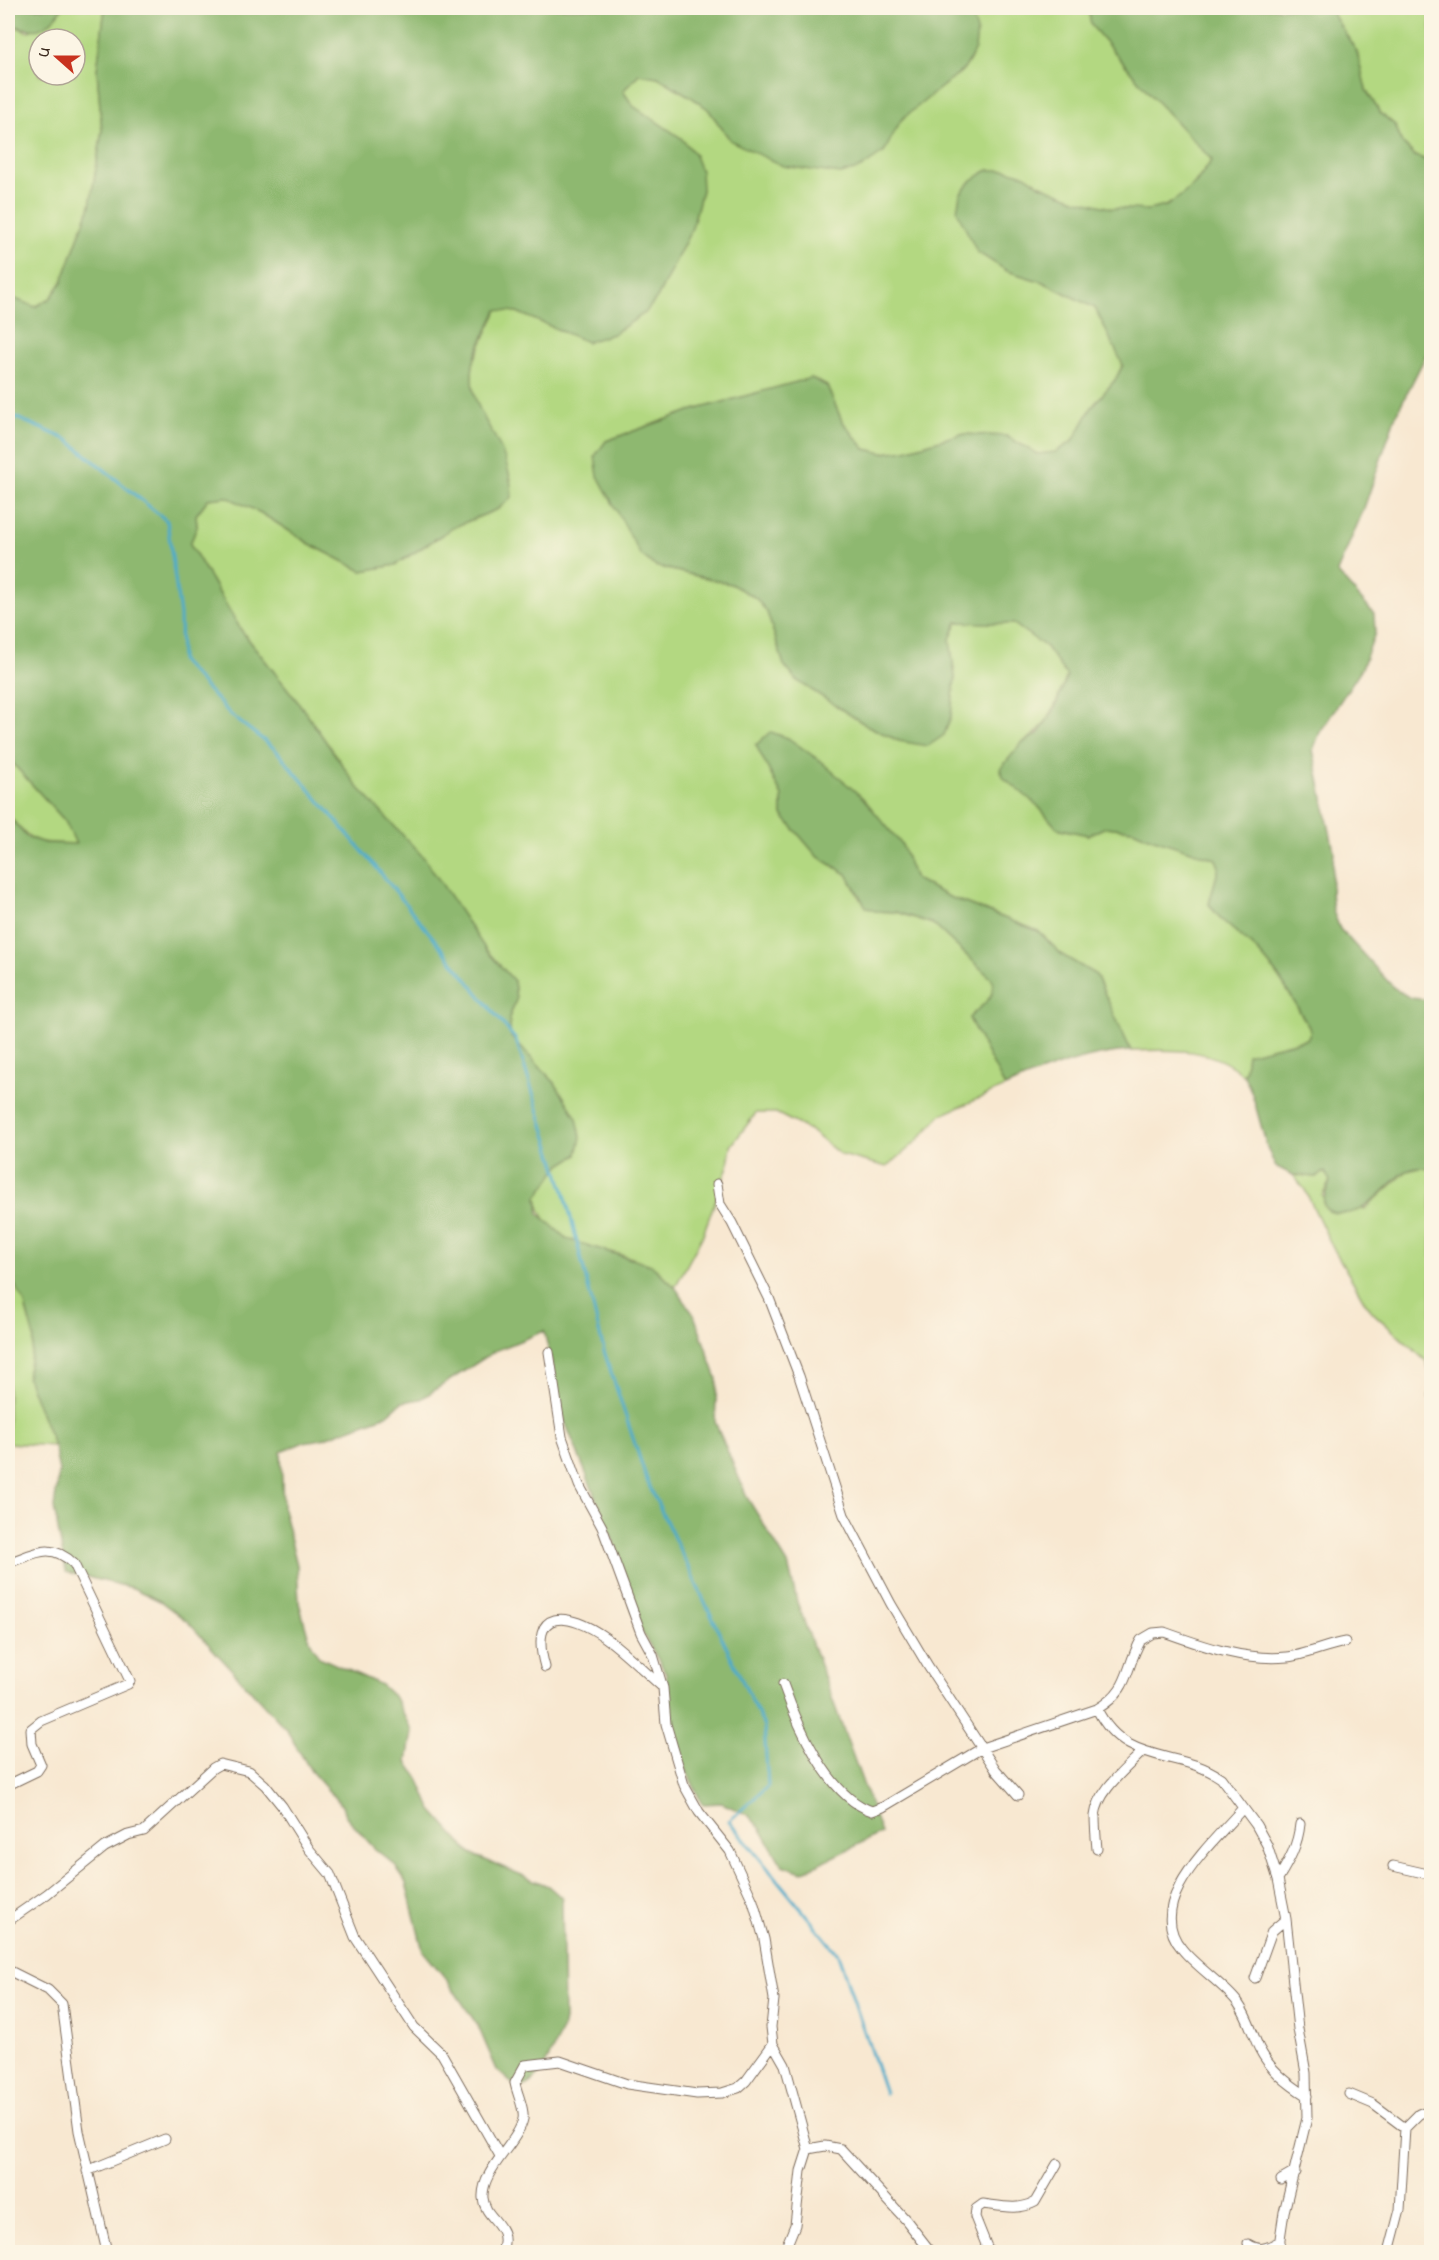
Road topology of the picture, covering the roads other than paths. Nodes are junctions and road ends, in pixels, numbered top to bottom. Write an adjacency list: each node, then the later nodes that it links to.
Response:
1 (717, 1184): 9 (street)
2 (549, 1352): 7 (street)
3 (8, 1563): 11 (street)
4 (1345, 1642): 8 (street)
5 (545, 1667): 7 (street)
6 (783, 1684): 9 (street)
7 (663, 1688): 23 (street)
8 (1097, 1709): 9 (street); 10 (street)
9 (982, 1748): 12 (street)
10 (1143, 1751): 13 (street); 15 (street)
11 (8, 1785)
12 (1018, 1795)
13 (1243, 1808): 18 (street); 25 (street)
14 (1300, 1824): 18 (street)
15 (1097, 1849)
16 (1393, 1866): 17 (street)
17 (1431, 1875)
18 (1278, 1879): 19 (street)
19 (1286, 1919): 22 (street); 25 (street)
20 (8, 1921): 30 (street)
21 (8, 1970): 32 (street)
22 (1256, 1978)
23 (773, 2044): 29 (street); 30 (street)
24 (1348, 2094): 27 (street)
25 (1307, 2096): 33 (street)
26 (1431, 2109): 27 (street)
27 (1406, 2128): 43 (street)
28 (165, 2139): 32 (street)
29 (808, 2149): 39 (street); 40 (street)
30 (500, 2156): 38 (street)
31 (1058, 2164): 41 (street)
32 (87, 2171): 37 (street)
33 (1295, 2172): 34 (street); 35 (street)
34 (1281, 2180)
35 (1280, 2241): 36 (street); 42 (street)
36 (1248, 2244)
37 (107, 2253)
38 (502, 2253)
39 (784, 2253)
40 (931, 2253)
41 (989, 2253)
42 (1278, 2253)
43 (1389, 2253)

